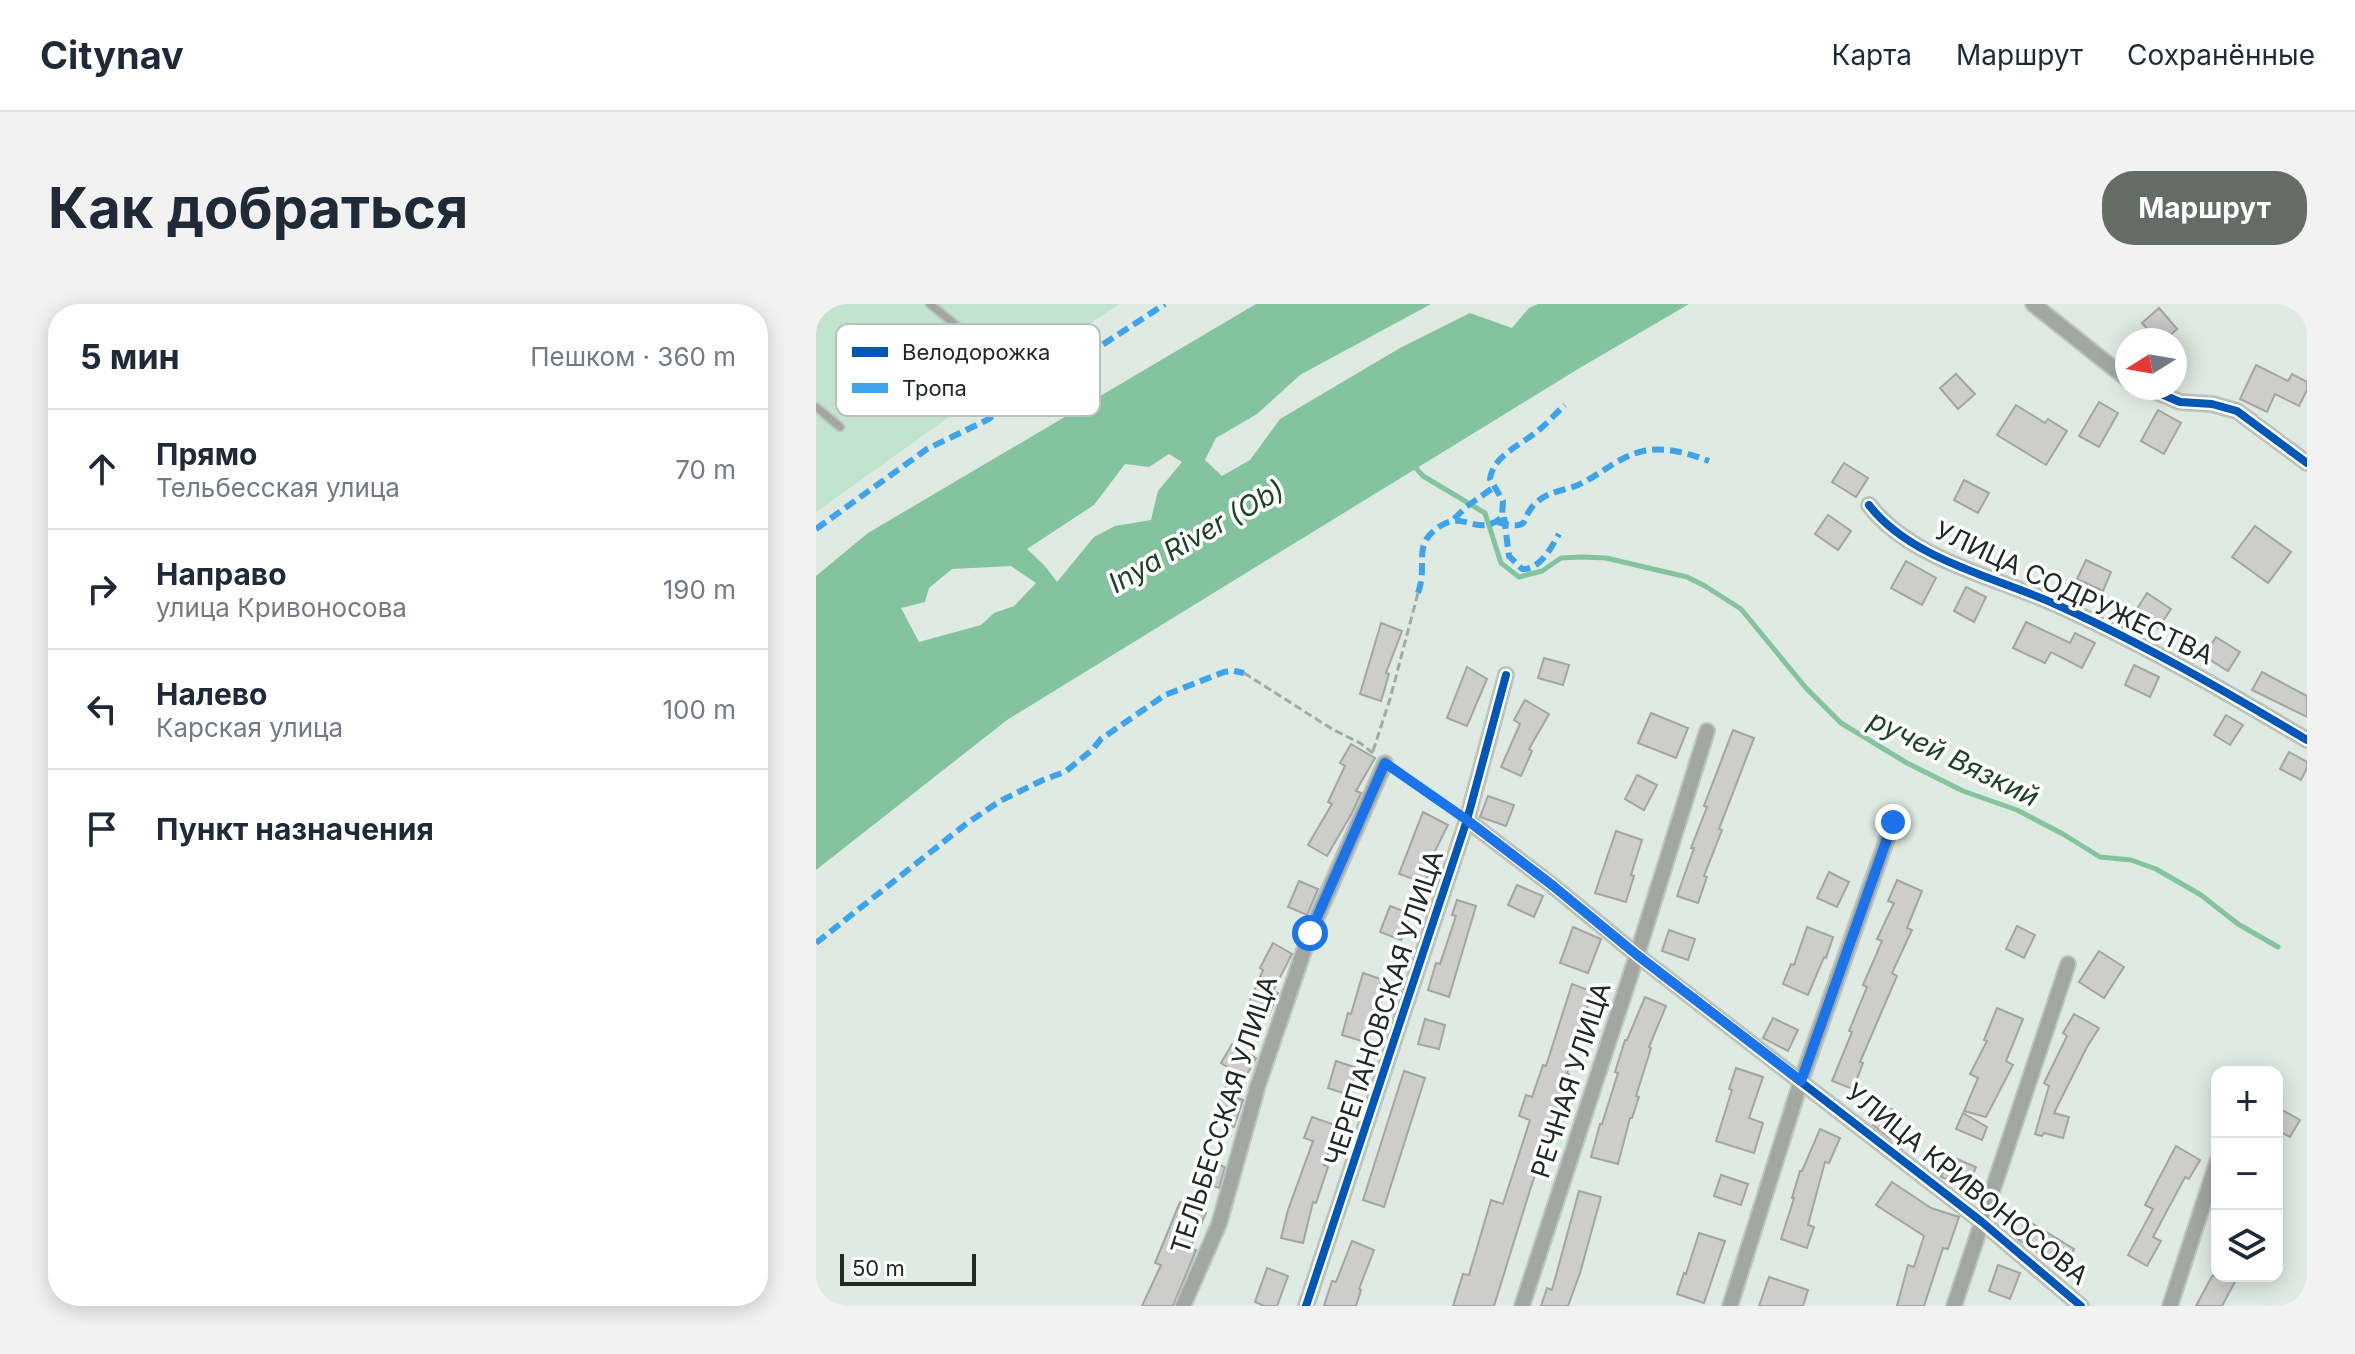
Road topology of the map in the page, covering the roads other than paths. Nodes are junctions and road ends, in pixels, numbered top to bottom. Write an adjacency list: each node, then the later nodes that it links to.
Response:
1 (930, 304): 3 (lane)
2 (2033, 304): 4 (street)
3 (955, 324)
4 (2115, 369)
5 (2175, 400): 8 (street)
6 (816, 407): 7 (lane)
7 (840, 427)
8 (2307, 463)
9 (1869, 505): 12 (street, УЛИЦА СОДРУЖЕСТВА)
10 (1506, 675): 14 (street, ЧЕРЕПАНОВСКАЯ УЛИЦА)
11 (1707, 731): 16 (street, РЕЧНАЯ УЛИЦА)
12 (2307, 740)
13 (1379, 758): 21 (street, ТЕЛЬБЕССКАЯ УЛИЦА)
14 (1467, 820): 16 (street, УЛИЦА КРИВОНОСОВА); 22 (street, ЧЕРЕПАНОВСКАЯ УЛИЦА)
15 (1893, 822): 18 (street)
16 (1637, 955): 18 (street, УЛИЦА КРИВОНОСОВА); 23 (street, РЕЧНАЯ УЛИЦА)
17 (2068, 964): 20 (street)
18 (1801, 1081): 20 (street, УЛИЦА КРИВОНОСОВА); 24 (street)
19 (2211, 1180): 27 (street)
20 (1982, 1222): 25 (street); 26 (street, УЛИЦА КРИВОНОСОВА)
21 (1183, 1306)
22 (1306, 1306)
23 (1522, 1306)
24 (1730, 1306)
25 (1954, 1306)
26 (2081, 1306)
27 (2170, 1306)

